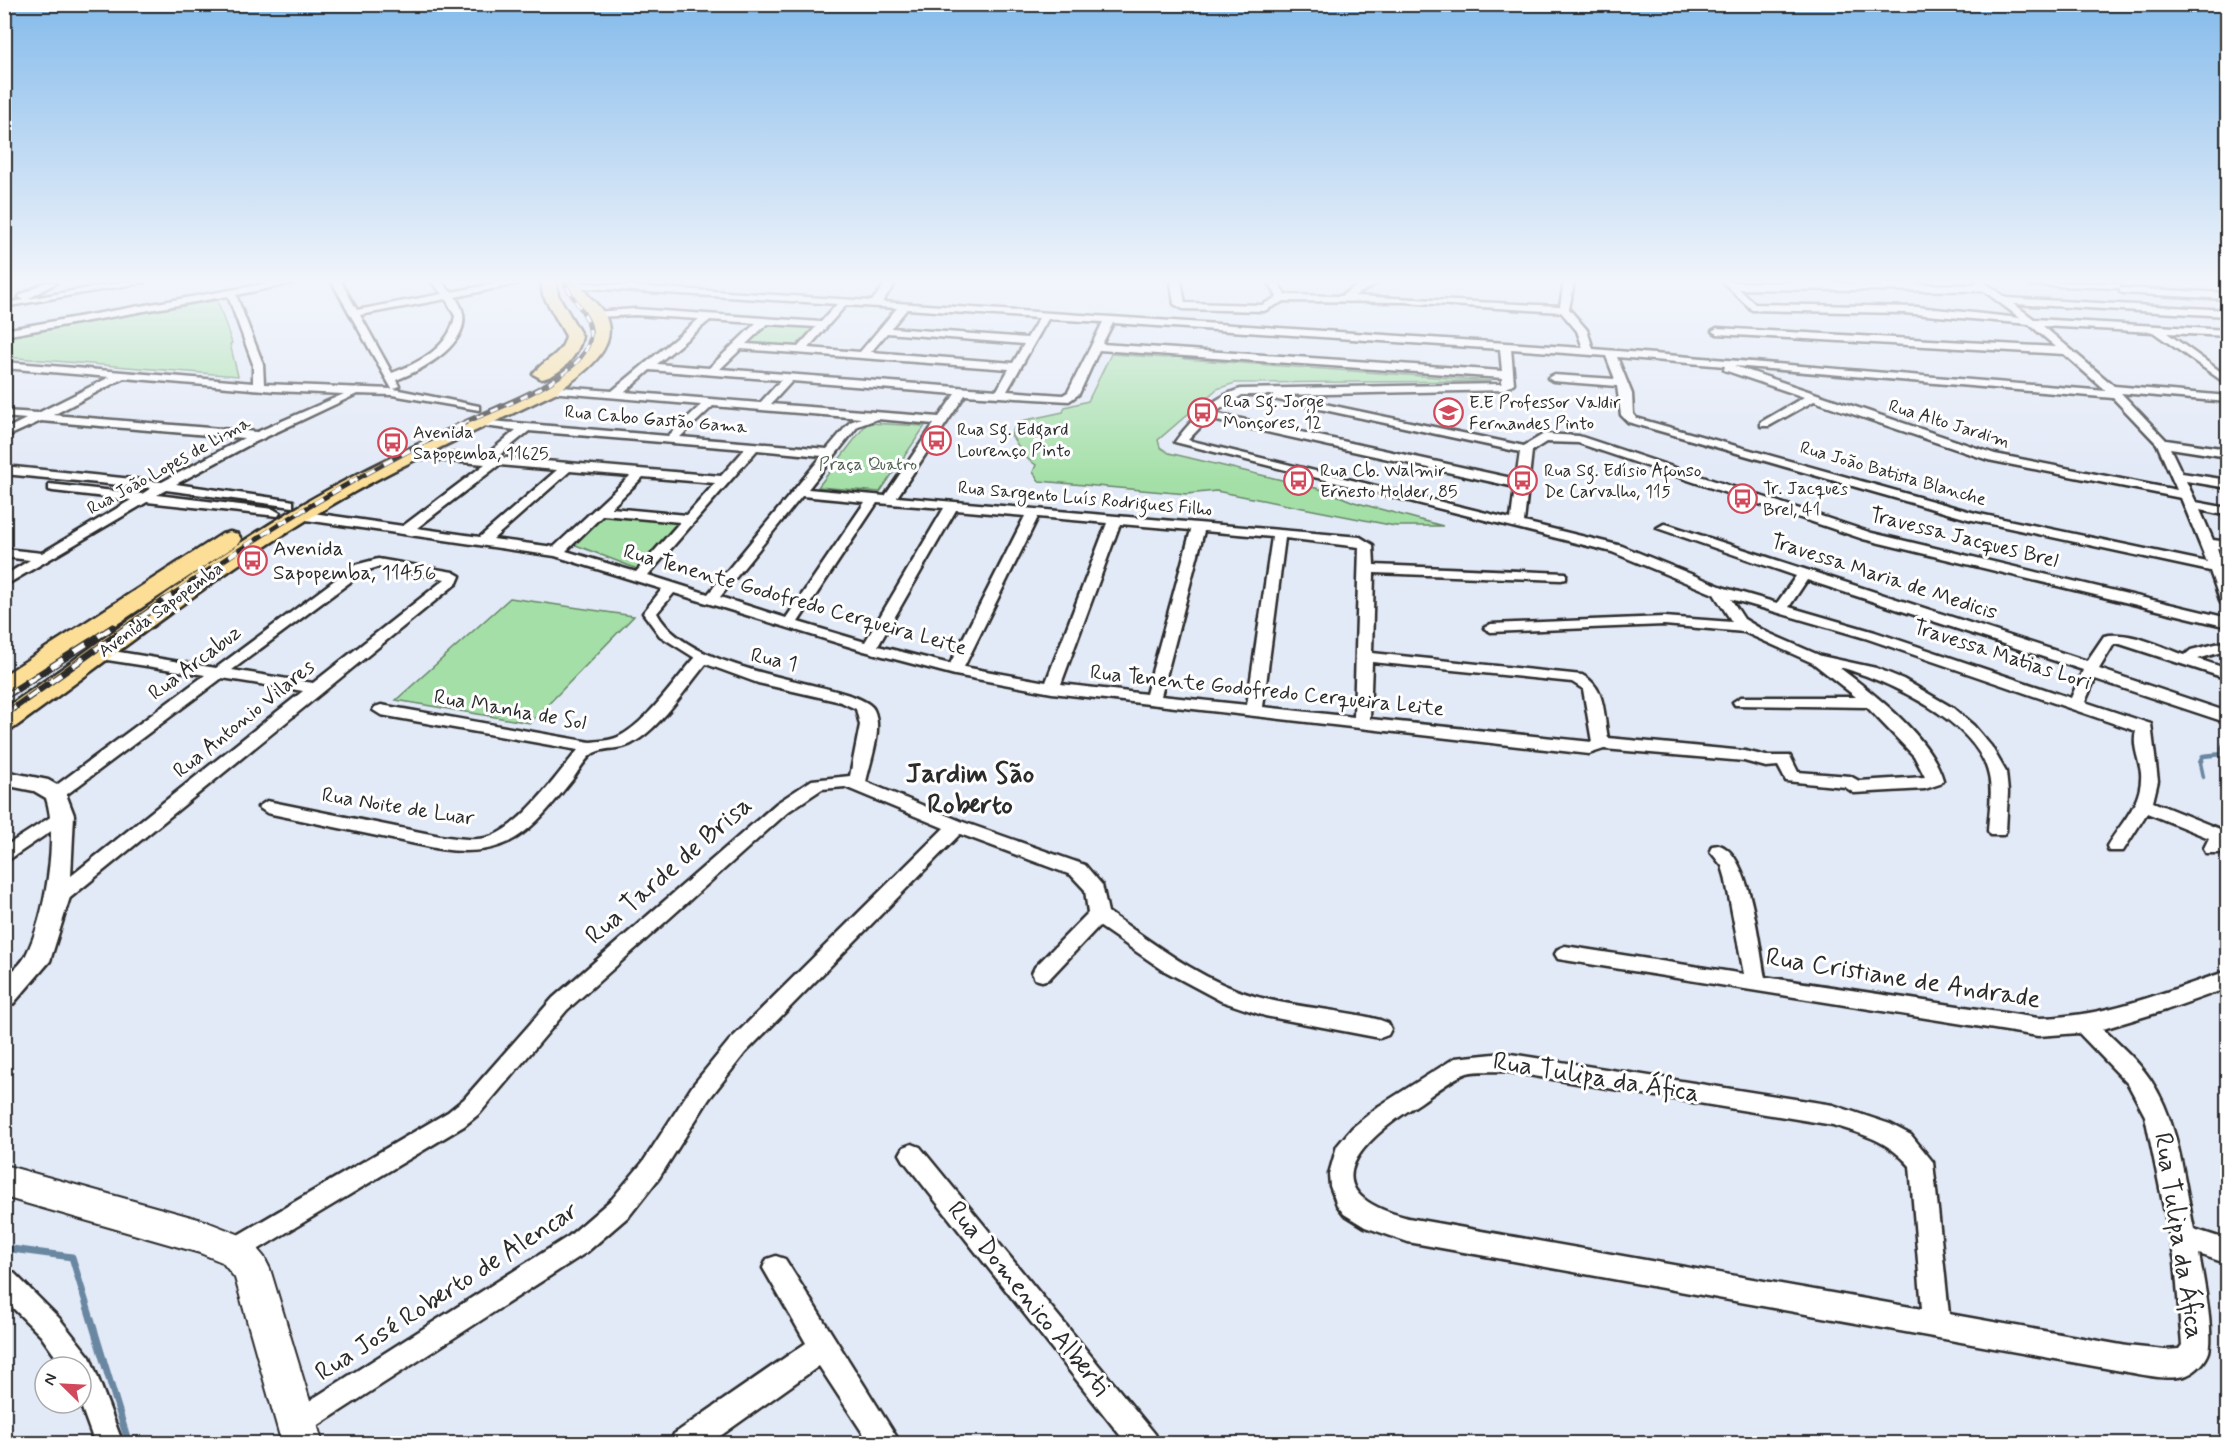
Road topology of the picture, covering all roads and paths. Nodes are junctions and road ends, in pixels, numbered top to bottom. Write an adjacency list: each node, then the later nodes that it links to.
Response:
1 (253, 350): 39 (street)
2 (373, 350): 34 (street)
3 (441, 350): 34 (street)
4 (568, 350): 29 (main road, Avenida Sapopemba)
5 (593, 350): 40 (main road, Avenida Sapopemba)
6 (668, 350): 27 (street)
7 (734, 350): 30 (street)
8 (794, 350): 9 (street)
9 (801, 350): 24 (street)
10 (868, 350): 24 (street)
11 (1025, 350): 28 (street)
12 (1095, 350): 46 (street)
13 (1352, 350): 20 (street)
14 (1352, 350): 20 (street)
15 (1406, 350): 20 (street)
16 (1504, 350): 36 (street)
17 (1565, 350): 21 (street)
18 (2039, 350): 22 (street)
19 (2184, 350): 37 (street)
20 (1367, 351): 36 (street)
21 (1590, 351): 23 (street)
22 (2067, 351): 45 (street)
23 (1610, 353): 25 (street); 38 (street, Rua João Batista Blanche)
24 (863, 355): 31 (street)
25 (1707, 360): 45 (street); 48 (street, Rua Alto Jardim)
26 (4, 365): 32 (street, Rua Cabo Gastão Gama)
27 (648, 366): 30 (street); 47 (street)
28 (1016, 366): 31 (street); 46 (street)
29 (550, 369): 40 (main road); 54 (main road, Avenida Sapopemba)
30 (712, 371): 33 (street)
31 (911, 372): 33 (street); 41 (street)
32 (124, 375): 39 (street, Rua Cabo Gastão Gama); 55 (street)
33 (790, 377): 51 (street)
34 (390, 378): 44 (street)
35 (1553, 378): 38 (street)
36 (1508, 381): 42 (street)
37 (2228, 382)
38 (1622, 383): 102 (street, Rua João Batista Blanche)
39 (259, 386): 43 (street, Rua Cabo Gastão Gama)
40 (549, 389): 47 (street); 54 (main road, Avenida Sapopemba)
41 (963, 390): 46 (street); 57 (street)
42 (1252, 391): 53 (street); 65 (street)
43 (356, 392): 44 (street, Rua Cabo Gastão Gama); 61 (street, Rua João Lopes de Lima)
44 (392, 392): 54 (street, Rua Cabo Gastão Gama)
45 (2113, 392): 49 (street); 63 (street)
46 (1000, 394)
47 (614, 395): 50 (street)
48 (1811, 398): 58 (street); 83 (street, Rua Alto Jardim)
49 (2228, 399)
50 (709, 403): 51 (street); 62 (street)
51 (762, 407): 56 (street)
52 (4, 414): 55 (street)
53 (1206, 415): 76 (street); 91 (street, Travessa Matias Lori)
54 (477, 416): 59 (street, Rua Cabo Gastão Gama); 68 (main road, Avenida Sapopemba); 85 (main road, Avenida Sapopemba)
55 (41, 417): 60 (street); 61 (street)
56 (851, 419): 57 (street); 66 (street)
57 (941, 421): 82 (street)
58 (1765, 424)
59 (526, 427): 62 (street, Rua Cabo Gastão Gama); 69 (street)
60 (4, 435)
61 (258, 436): 78 (street, Rua João Lopes de Lima)
62 (671, 439): 64 (street, Rua Cabo Gastão Gama)
63 (2162, 443): 67 (street); 73 (street)
64 (754, 446): 66 (street, Rua Cabo Gastão Gama); 74 (street)
65 (1526, 450): 76 (street); 116 (street, Travessa Jacques Brel)
66 (831, 453): 79 (street)
67 (2228, 453)
68 (413, 454): 69 (street); 85 (main road, Avenida Sapopemba)
69 (495, 462): 70 (street); 94 (street)
70 (567, 467): 72 (street); 96 (street)
71 (4, 470): 78 (street)
72 (640, 474): 74 (street); 86 (street)
73 (2179, 476): 77 (street); 83 (street)
74 (724, 480): 89 (street)
75 (4, 482): 80 (street)
76 (1521, 484): 91 (street)
77 (2228, 484)
78 (164, 486): 80 (street, Rua João Lopes de Lima); 85 (street)
79 (800, 492): 81 (street, Rua Sargento Luís Rodrigues Filho); 112 (street)
80 (147, 496): 85 (street); 101 (street, Rua João Lopes de Lima)
81 (873, 499): 82 (street, Rua Sargento Luís Rodrigues Filho); 115 (street)
82 (888, 500): 84 (street, Rua Sargento Luís Rodrigues Filho)
83 (2190, 501): 87 (street, Rua Alto Jardim); 97 (street)
84 (952, 506): 88 (street, Rua Sargento Luís Rodrigues Filho); 120 (street)
85 (286, 510): 94 (street, Rua Tenente Godofredo Cerqueira Leite); 121 (main road, Avenida Sapopemba); 130 (main road, Avenida Sapopemba)
86 (601, 511): 89 (street); 99 (street)
87 (2228, 512)
88 (1033, 513): 90 (street, Rua Sargento Luís Rodrigues Filho); 126 (street)
89 (690, 519): 107 (street)
90 (1115, 520): 92 (street, Rua Sargento Luís Rodrigues Filho); 131 (street)
91 (1517, 526): 111 (street, Travessa Matias Lori)
92 (1198, 528): 95 (street, Rua Sargento Luís Rodrigues Filho); 133 (street)
93 (1664, 528): 104 (street, Travessa Maria de Medicis)
94 (405, 531): 96 (street, Rua Tenente Godofredo Cerqueira Leite)
95 (1279, 534): 103 (street, Rua Sargento Luís Rodrigues Filho); 138 (street)
96 (484, 540): 99 (street, Rua Tenente Godofredo Cerqueira Leite)
97 (2208, 543): 98 (street); 102 (street)
98 (2228, 546)
99 (557, 552): 107 (street, Rua Tenente Godofredo Cerqueira Leite)
100 (4, 553): 101 (street)
101 (45, 558): 108 (street, Rua João Lopes de Lima)
102 (2217, 568): 109 (street)
103 (1366, 569): 106 (street); 122 (street)
104 (1805, 573): 114 (street); 127 (street, Travessa Maria de Medicis)
105 (452, 575): 128 (street, Rua Arcabuz); 132 (street, Rua Antonio Vilares)
106 (1561, 576)
107 (639, 577): 110 (street, Rua Tenente Godofredo Cerqueira Leite)
108 (4, 582)
109 (2225, 583): 113 (street)
110 (670, 586): 112 (street, Rua Tenente Godofredo Cerqueira Leite); 123 (street, Rua 1)
111 (1720, 591): 114 (street, Travessa Matias Lori); 118 (street)
112 (711, 599): 115 (street, Rua Tenente Godofredo Cerqueira Leite)
113 (2228, 603)
114 (1781, 607): 136 (street, Travessa Matias Lori)
115 (790, 623): 120 (street, Rua Tenente Godofredo Cerqueira Leite)
116 (2228, 623)
117 (1491, 628): 118 (street)
118 (1747, 628): 124 (street)
119 (2228, 645): 125 (street)
120 (869, 648): 126 (street, Rua Tenente Godofredo Cerqueira Leite)
121 (100, 654): 128 (street); 140 (main road, Avenida Sapopemba)
122 (1365, 657): 141 (street); 142 (street)
123 (703, 658): 143 (street, Rua Manha de Sol); 145 (street, Rua 1)
124 (1817, 659): 135 (street); 150 (street)
125 (2188, 660): 127 (street); 129 (street)
126 (954, 670): 131 (street, Rua Tenente Godofredo Cerqueira Leite)
127 (2091, 670): 136 (street); 139 (street, Travessa Maria de Medicis)
128 (219, 673): 132 (street); 146 (street, Rua Arcabuz)
129 (2228, 674)
130 (4, 687)
131 (1052, 688): 133 (street, Rua Tenente Godofredo Cerqueira Leite)
132 (319, 689): 155 (street, Rua Antonio Vilares)
133 (1152, 700): 138 (street, Rua Tenente Godofredo Cerqueira Leite)
134 (1741, 702): 135 (street)
135 (1873, 702): 142 (street, Rua Tenente Godofredo Cerqueira Leite)
136 (2077, 703): 147 (street, Travessa Matias Lori)
137 (381, 710): 143 (street, Rua Manha de Sol)
138 (1254, 711): 141 (street, Rua Tenente Godofredo Cerqueira Leite)
139 (2228, 718)
140 (4, 722)
141 (1362, 722): 142 (street, Rua Tenente Godofredo Cerqueira Leite)
142 (1600, 743)
143 (590, 747): 148 (street, Rua Noite de Luar)
144 (4, 778): 146 (street)
145 (857, 783): 149 (street, Rua Tarde de Brisa); 167 (street, Rua Tarde de Brisa)
146 (59, 804): 154 (street, Rua Arcabuz); 155 (street)
147 (2144, 805): 151 (street, Travessa Matias Lori); 152 (street)
148 (267, 807)
149 (957, 826): 156 (street, Rua Tarde de Brisa); 175 (street, Rua José Roberto de Alencar)
150 (1997, 831)
151 (2116, 846)
152 (2213, 848)
153 (1719, 851): 160 (street)
154 (4, 857)
155 (58, 897): 161 (street)
156 (1098, 915): 158 (street); 163 (street)
157 (1565, 954): 160 (street, Rua Cristiane de Andrade)
158 (1042, 973)
159 (2228, 979): 162 (street, Rua Cristiane de Andrade)
160 (1756, 984): 162 (street, Rua Cristiane de Andrade)
161 (4, 997)
162 (2085, 1025): 166 (street, Rua Tulipa da Áfica)
163 (1380, 1029)
164 (912, 1154): 179 (street, Rua Domenico Alberti)
165 (4, 1181): 167 (main road)
166 (2183, 1237): 168 (street); 171 (street, Rua Tulipa da Áfica)
167 (236, 1250): 175 (main road)
168 (2228, 1252)
169 (776, 1268): 172 (street)
170 (4, 1281): 173 (street)
171 (1937, 1326): 171 (street, Rua Tulipa da Áfica)
172 (823, 1347): 177 (street); 178 (street)
173 (70, 1355)
174 (93, 1403): 176 (street)
175 (300, 1434)
176 (108, 1443)
177 (684, 1443)
178 (887, 1443)
179 (1145, 1443)

